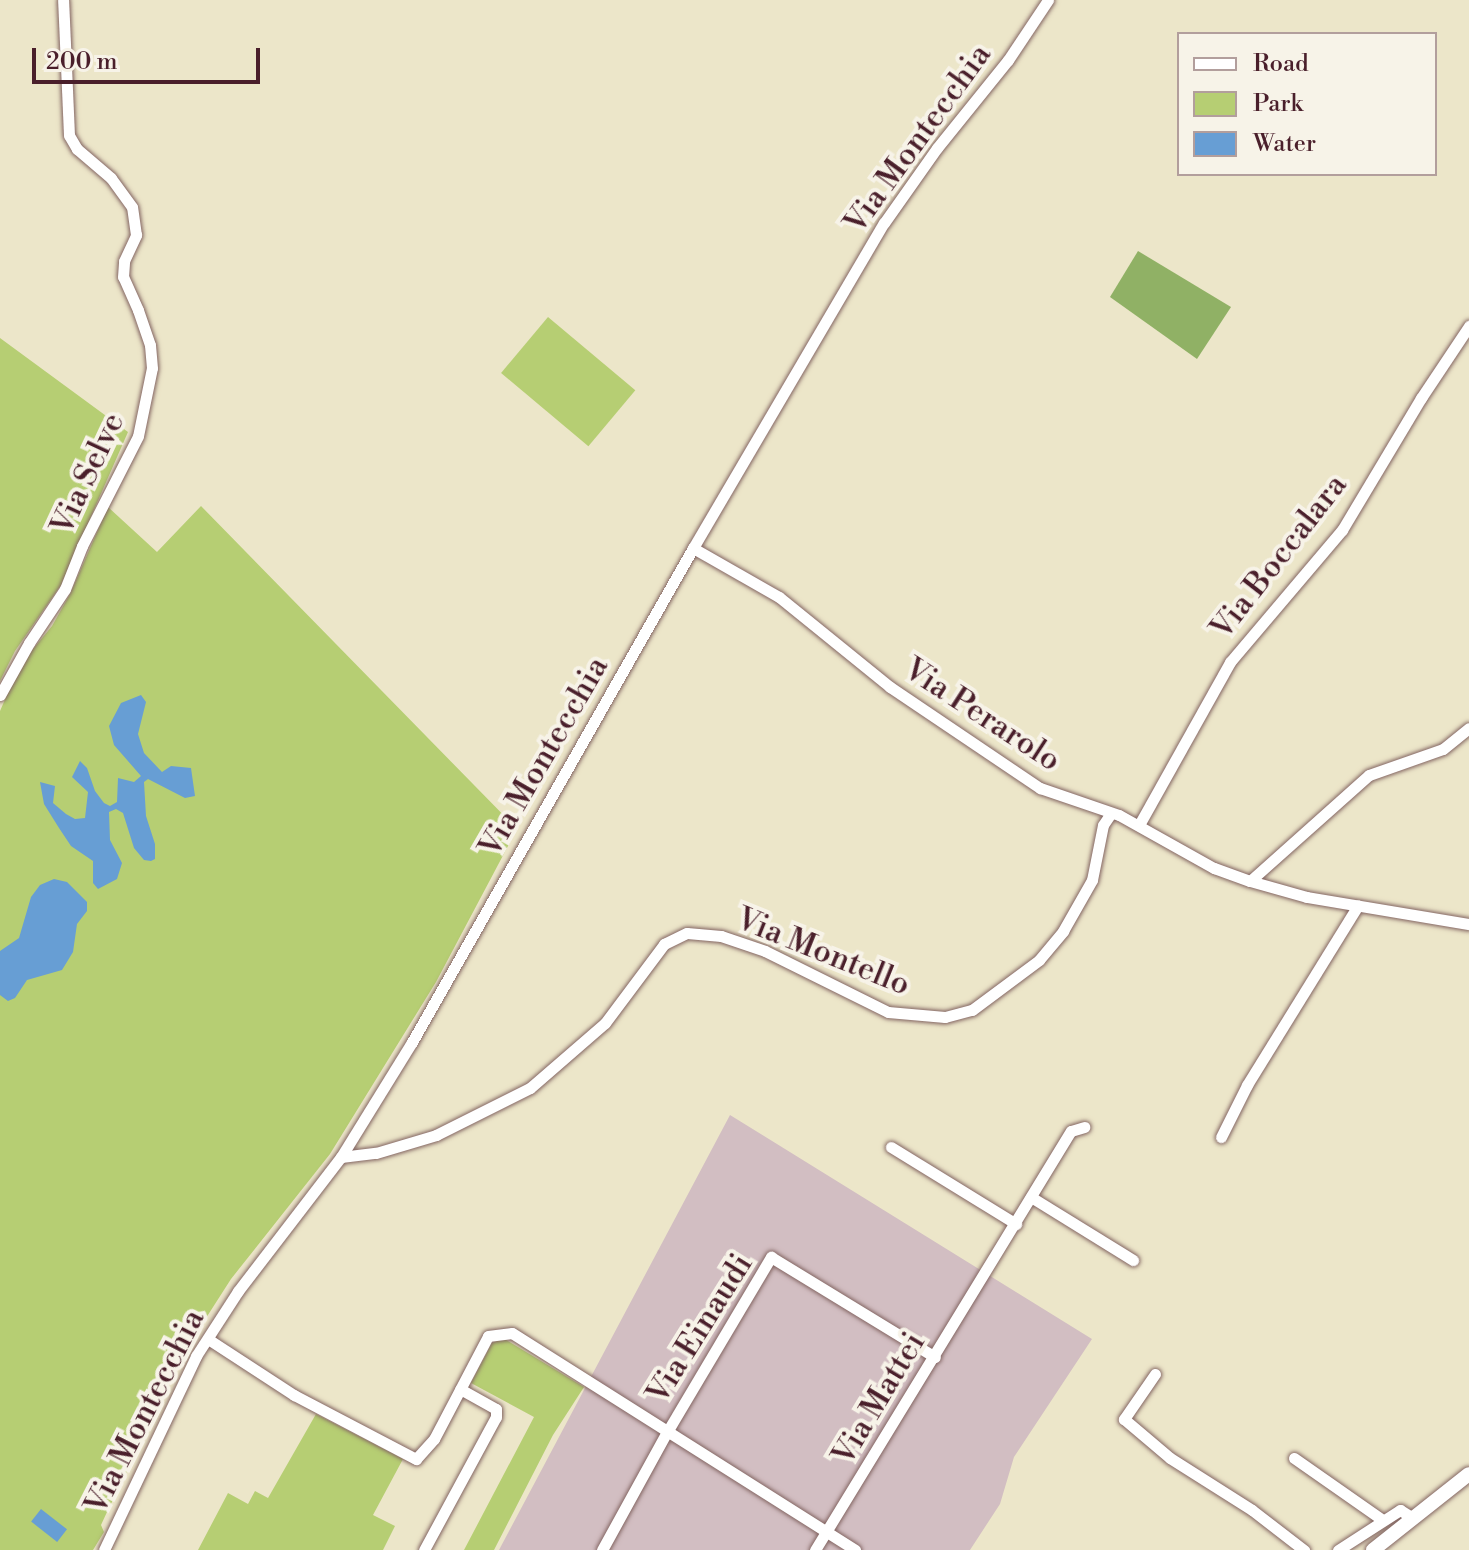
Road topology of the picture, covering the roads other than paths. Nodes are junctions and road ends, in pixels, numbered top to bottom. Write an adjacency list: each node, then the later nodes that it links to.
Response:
1 (63, 0): 5 (street, Via Selve)
2 (1048, 0): 4 (street, Via Montecchia)
3 (1469, 326): 8 (street, Via Boccalara)
4 (693, 548): 7 (street, Via Perarolo); 15 (street, Via Montecchia)
5 (0, 695)
6 (1469, 728): 9 (street)
7 (1111, 813): 8 (street, Via Perarolo); 15 (street, Via Montello)
8 (1139, 825): 9 (street, Via Perarolo)
9 (1250, 881): 10 (street, Via Perarolo)
10 (1358, 905): 11 (street, Via Perarolo); 13 (street)
11 (1469, 924)
12 (1084, 1127): 16 (street, Via Mattei)
13 (1221, 1137)
14 (891, 1147): 17 (street)
15 (341, 1157): 19 (street, Via Montecchia)
16 (1031, 1197): 17 (street, Via Mattei); 18 (street)
17 (1016, 1224): 20 (street, Via Mattei)
18 (1133, 1260)
19 (208, 1339): 22 (street); 29 (street, Via Montecchia)
20 (935, 1357): 23 (street, Via Einaudi); 28 (street, Via Mattei)
21 (1155, 1374): 34 (street)
22 (460, 1389): 23 (street); 30 (street)
23 (667, 1432): 28 (street); 31 (street, Via Einaudi)
24 (1294, 1458): 27 (street)
25 (1469, 1474): 26 (main road)
26 (1413, 1518): 27 (street); 36 (main road)
27 (1381, 1519): 35 (street)
28 (828, 1532): 32 (street, Via Mattei); 33 (street)
29 (104, 1550)
30 (424, 1550)
31 (602, 1550)
32 (815, 1550)
33 (855, 1550)
34 (1304, 1550)
35 (1338, 1550)
36 (1373, 1550)

